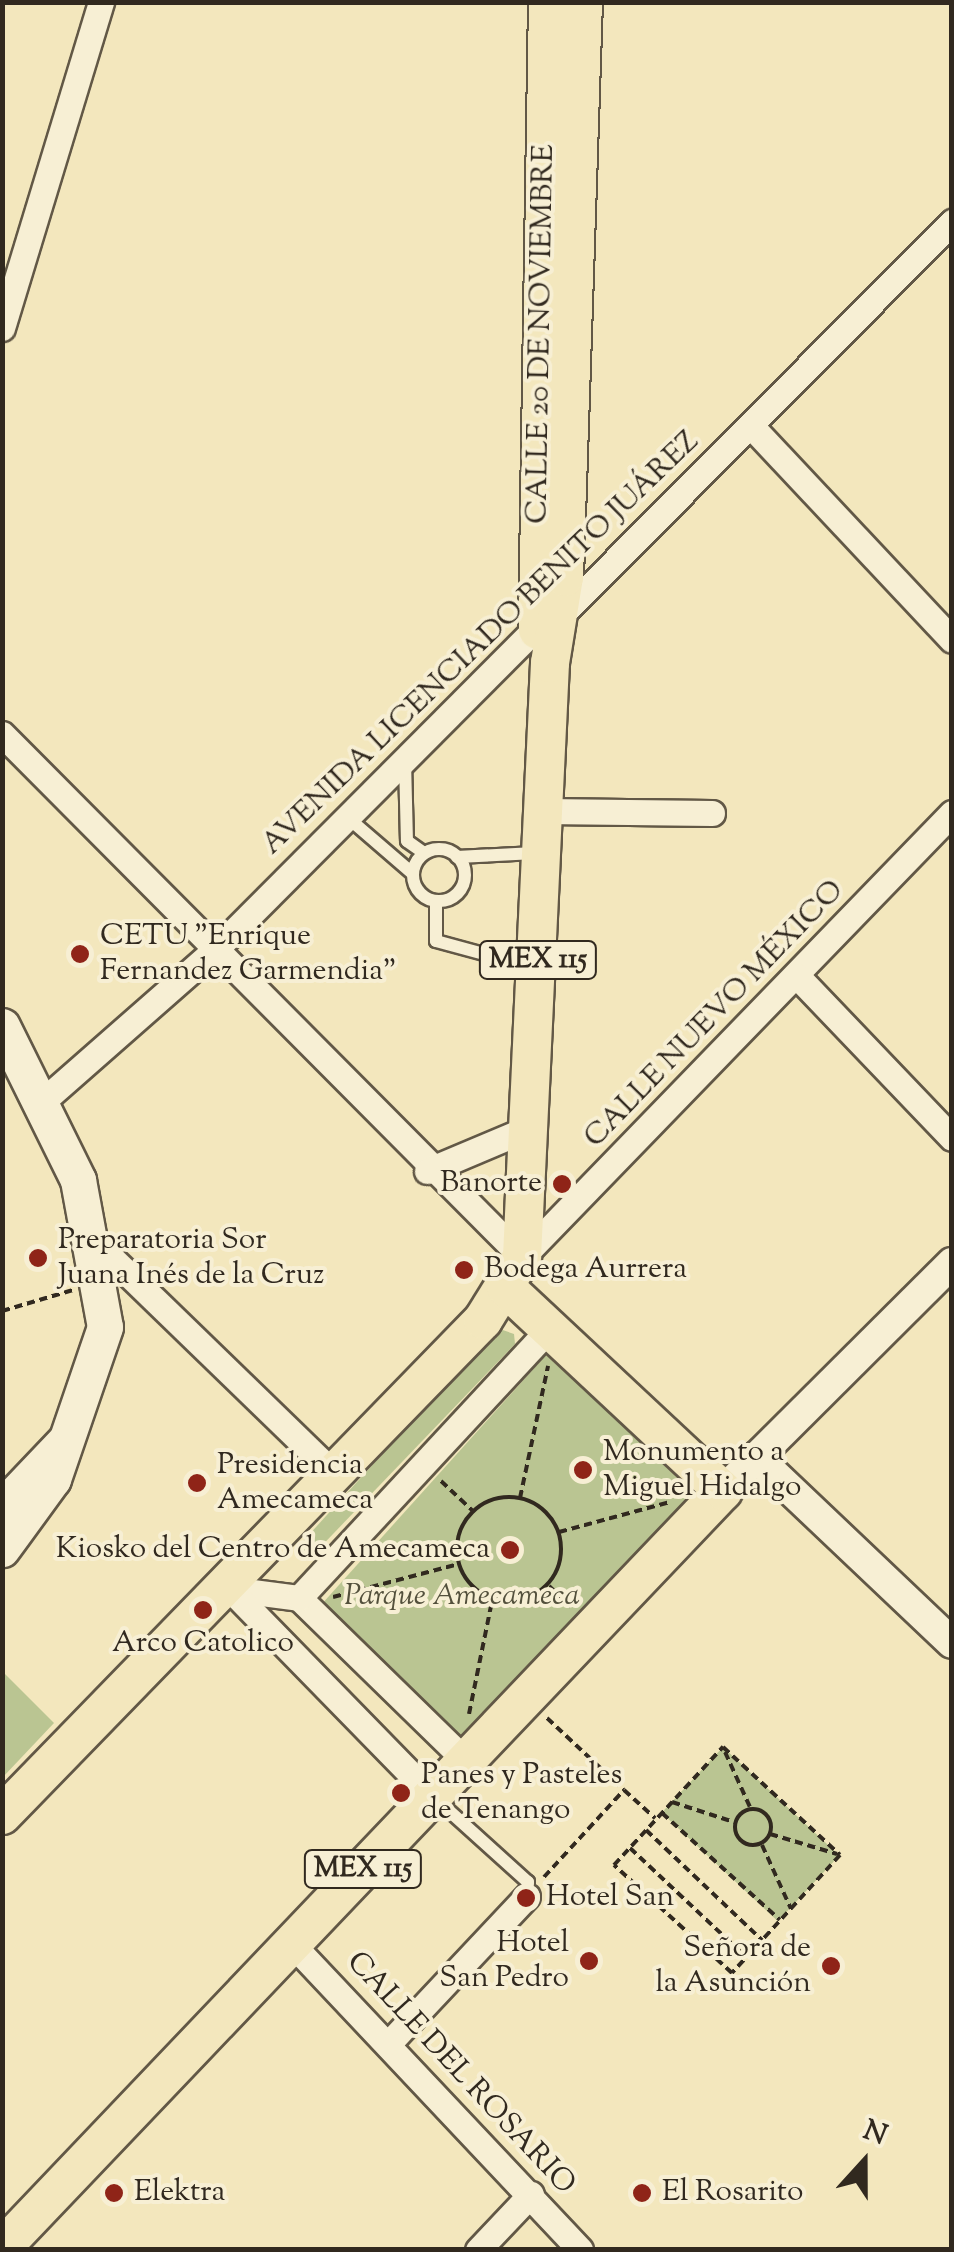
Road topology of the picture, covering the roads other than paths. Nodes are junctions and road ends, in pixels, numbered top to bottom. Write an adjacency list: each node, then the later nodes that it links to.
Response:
1 (101, 2): 4 (street)
2 (565, 18): 6 (main road, CALLE 20 DE NOVIEMBRE / MEX 115)
3 (952, 222): 5 (street, AVENIDA LICENCIADO BENITO JUÁREZ)
4 (2, 328)
5 (752, 427): 6 (street, AVENIDA LICENCIADO BENITO JUÁREZ); 7 (street)
6 (548, 623): 9 (street, AVENIDA LICENCIADO BENITO JUÁREZ); 10 (main road, CALLE 20 DE NOVIEMBRE / MEX 115)
7 (952, 640)
8 (2, 734): 19 (street)
9 (406, 762): 13 (street, AVENIDA LICENCIADO BENITO JUÁREZ); 15 (lane)
10 (544, 811): 11 (street); 14 (main road, CALLE 20 DE NOVIEMBRE / MEX 115)
11 (712, 813)
12 (952, 814): 21 (street, CALLE NUEVO MÉXICO)
13 (347, 818): 17 (lane); 19 (street, AVENIDA LICENCIADO BENITO JUÁREZ)
14 (542, 852): 16 (lane); 20 (main road, CALLE 20 DE NOVIEMBRE / MEX 115)
15 (424, 853): 16 (lane); 17 (lane)
16 (457, 857): 18 (lane)
17 (412, 874): 18 (lane)
18 (436, 902): 20 (lane)
19 (214, 950): 23 (street, AVENIDA LICENCIADO BENITO JUÁREZ); 26 (street)
20 (537, 969): 24 (main road, CALLE 20 DE NOVIEMBRE / MEX 115)
21 (797, 976): 25 (street); 29 (street, CALLE NUEVO MÉXICO)
22 (2, 1026): 23 (main road)
23 (44, 1100): 27 (main road)
24 (531, 1128): 26 (street); 29 (main road, CALLE 20 DE NOVIEMBRE / MEX 115)
25 (952, 1138)
26 (427, 1170): 29 (street)
27 (96, 1243): 31 (main road); 33 (street)
28 (952, 1263): 32 (street)
29 (514, 1273): 30 (main road); 33 (main road)
30 (549, 1328): 34 (main road); 38 (street)
31 (64, 1442): 35 (main road); 36 (main road)
32 (756, 1457): 34 (street); 39 (street)
33 (334, 1474): 37 (main road)
34 (706, 1494): 40 (main road, MEX 115)
35 (2, 1507)
36 (2, 1549)
37 (230, 1588): 38 (street); 41 (street); 42 (main road)
38 (311, 1599): 40 (street)
39 (952, 1643)
40 (466, 1761): 41 (main road, MEX 115)
41 (432, 1796): 43 (lane); 44 (main road, MEX 115)
42 (2, 1814)
43 (528, 1889): 45 (street)
44 (292, 1944): 45 (street, CALLE DEL ROSARIO); 47 (main road, MEX 115)
45 (390, 2042): 46 (street, CALLE DEL ROSARIO)
46 (532, 2194): 48 (street); 49 (street, CALLE DEL ROSARIO)
47 (2, 2248)
48 (478, 2250)
49 (580, 2250)

